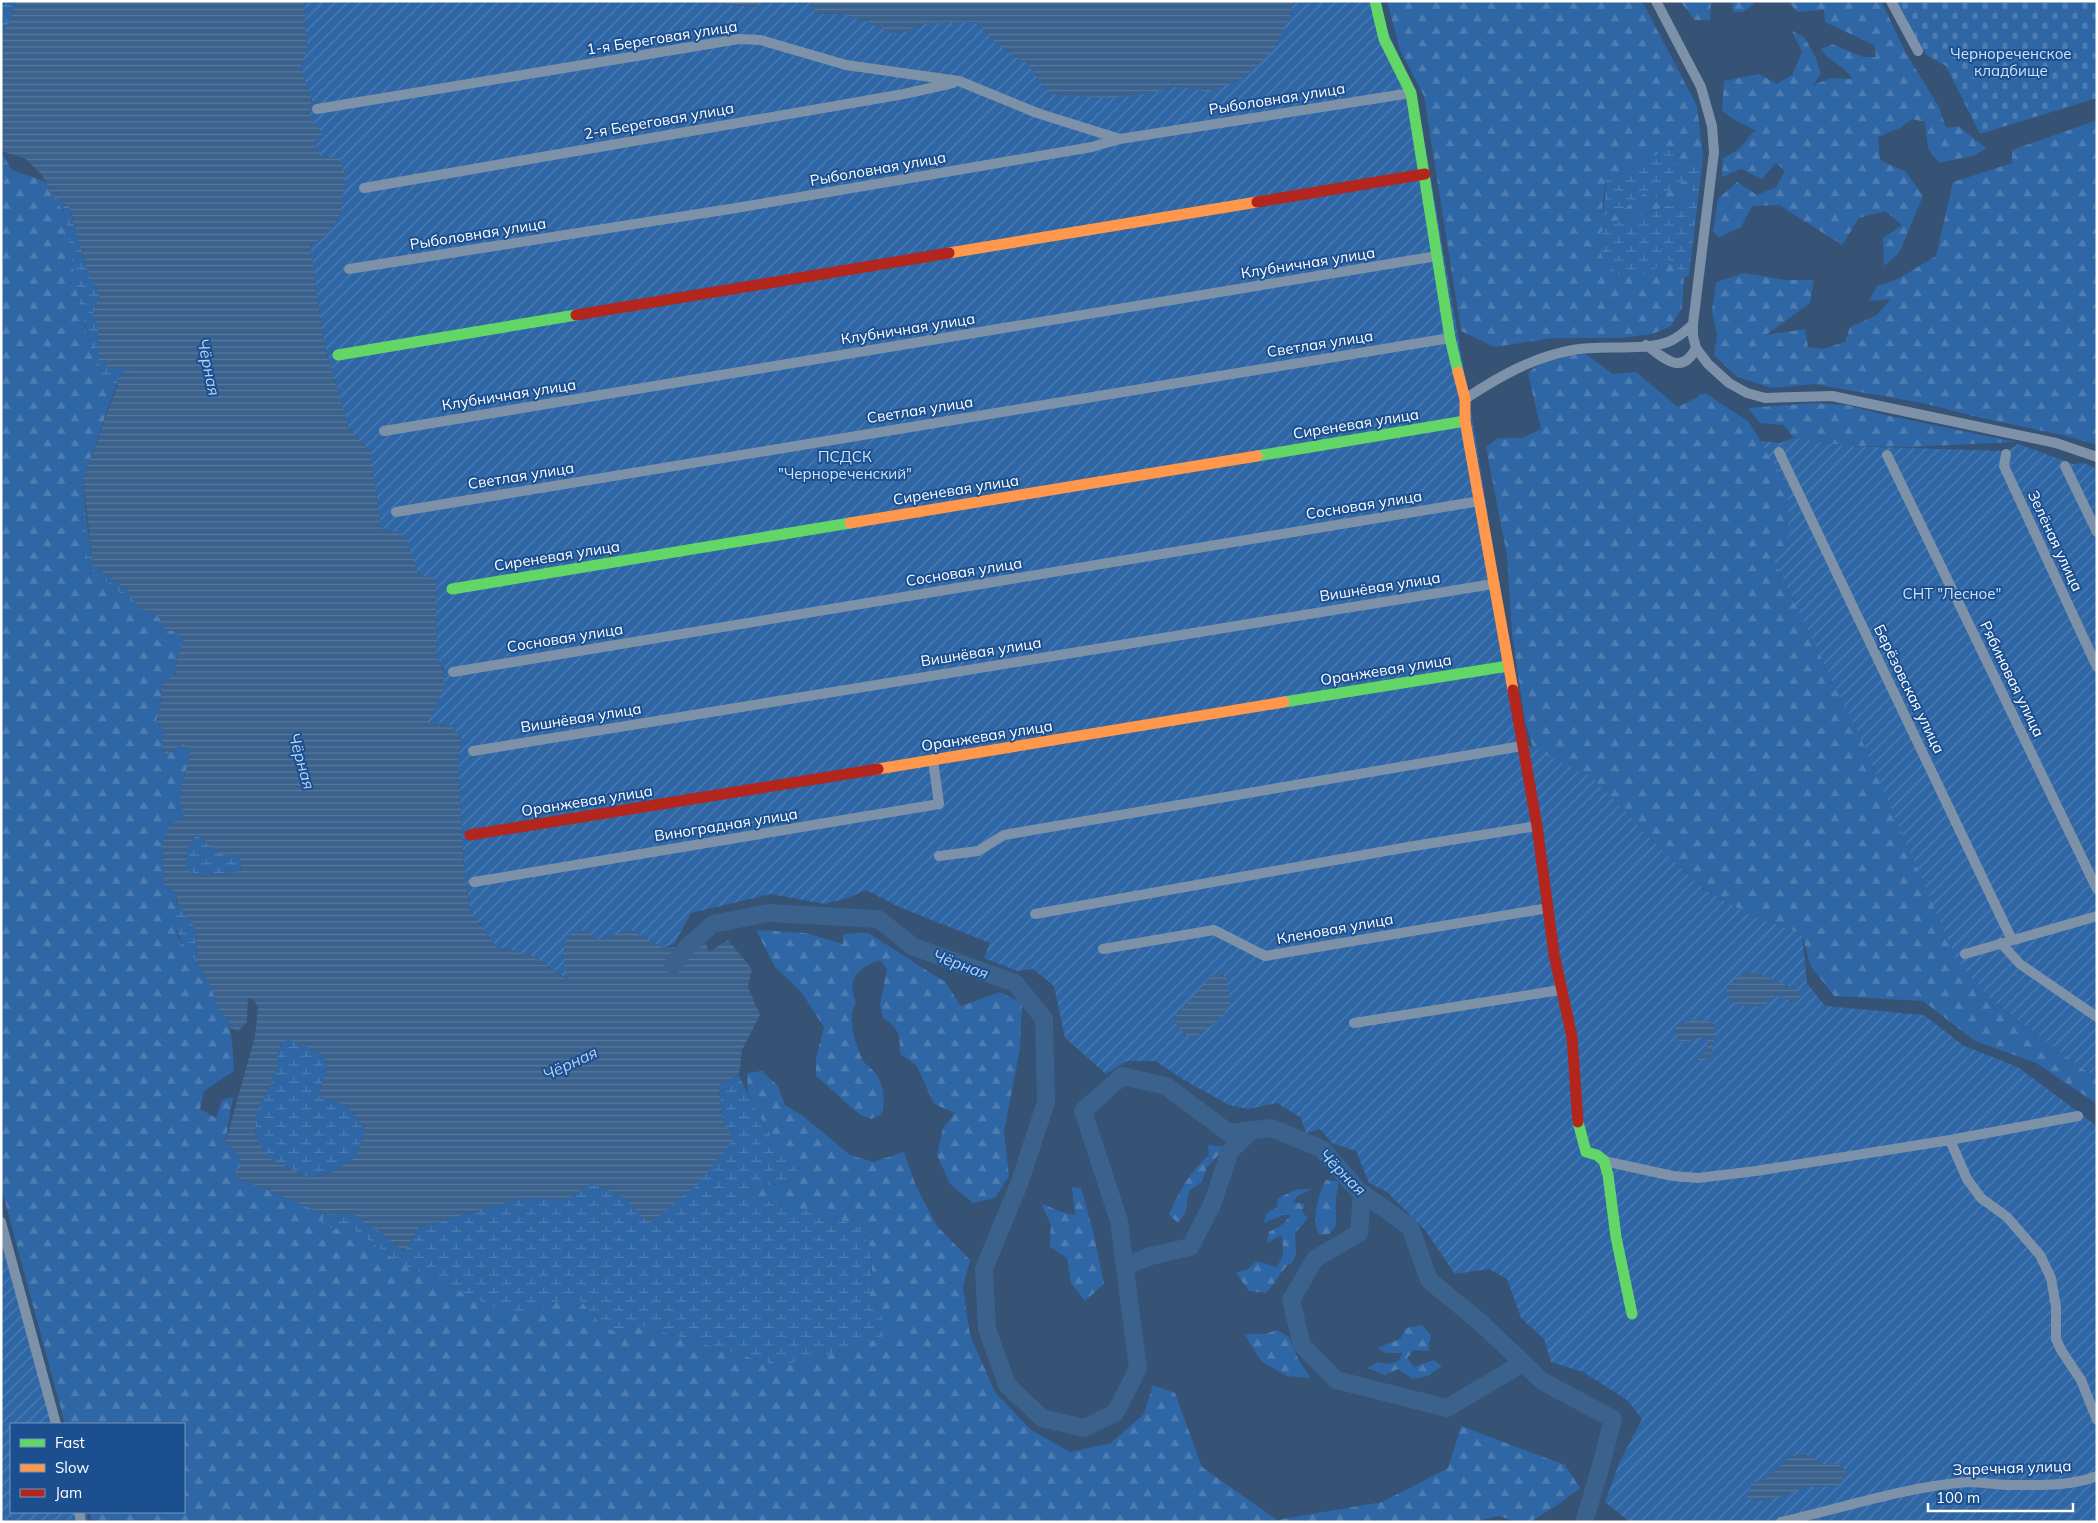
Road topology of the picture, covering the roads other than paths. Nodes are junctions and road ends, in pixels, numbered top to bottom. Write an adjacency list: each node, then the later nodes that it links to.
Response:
1 (1375, 1): 6 (street)
2 (1656, 1): 13 (street)
3 (1891, 1): 4 (street)
4 (1918, 52)
5 (959, 81): 7 (street, 1-я Береговая улица); 8 (street, 1-я Береговая улица); 10 (street, 2-я Береговая улица)
6 (1410, 93): 8 (street, Рыболовная улица); 9 (street)
7 (317, 109)
8 (1120, 139): 12 (street, Рыболовная улица)
9 (1425, 174): 11 (street); 17 (street)
10 (364, 188)
11 (1437, 256): 14 (street); 20 (street, Клубничная улица)
12 (349, 269)
13 (1693, 324): 15 (street); 16 (street)
14 (1450, 338): 18 (street); 27 (street, Светлая улица)
15 (1646, 345): 16 (street); 18 (street)
16 (1696, 348): 24 (street)
17 (338, 355)
18 (1465, 399): 19 (street)
19 (1466, 421): 26 (street); 30 (street, Сиреневая улица)
20 (384, 431)
21 (1779, 452): 45 (street, Берёзовская улица)
22 (2006, 454): 32 (street, Зелёная улица)
23 (1887, 455): 41 (street, Рябиновая улица)
24 (2097, 457)
25 (2065, 466): 28 (street)
26 (1480, 501): 29 (street); 33 (street, Сосновая улица)
27 (396, 512)
28 (2097, 532)
29 (1493, 584): 31 (street); 35 (street, Вишнёвая улица)
30 (452, 589)
31 (1508, 666): 34 (street); 36 (street, Оранжевая улица)
32 (2097, 667)
33 (454, 672)
34 (1522, 746): 37 (street); 39 (street)
35 (473, 751)
36 (933, 760): 38 (street, Оранжевая улица); 40 (street, Виноградная улица)
37 (1537, 826): 42 (street); 43 (street)
38 (470, 835)
39 (939, 856)
40 (474, 882)
41 (2097, 889)
42 (1548, 908): 47 (street, Кленовая улица); 49 (street)
43 (1035, 914)
44 (2097, 916): 45 (street)
45 (2012, 940): 46 (street)
46 (2001, 943): 48 (street); 50 (street)
47 (1103, 949)
48 (1965, 954)
49 (1560, 990): 51 (street); 54 (street)
50 (2097, 1017)
51 (1354, 1023)
52 (2078, 1116): 53 (street)
53 (1950, 1140): 54 (street); 57 (street)
54 (1604, 1161): 56 (street)
55 (1, 1222): 58 (street)
56 (1632, 1314)
57 (2097, 1420)
58 (56, 1423)
59 (2097, 1476): 60 (street, Заречная улица)
60 (1781, 1522)

